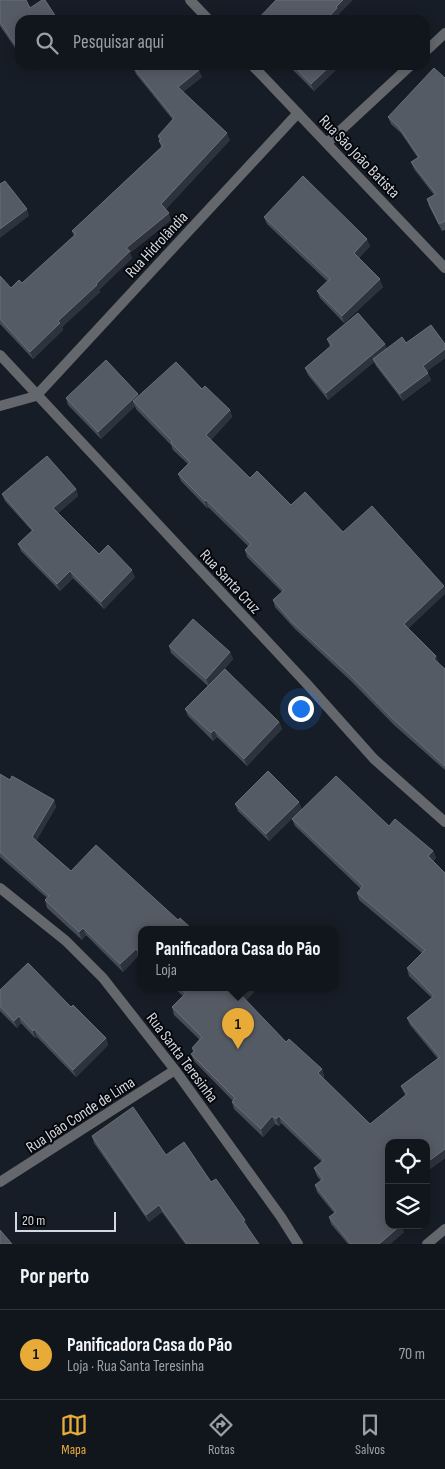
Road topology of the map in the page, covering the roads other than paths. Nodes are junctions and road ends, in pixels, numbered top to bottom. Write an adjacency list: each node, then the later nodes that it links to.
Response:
1 (190, 0): 2 (street)
2 (205, 15)
3 (445, 33): 4 (street)
4 (430, 47)
5 (257, 70): 7 (street, Rua São João Batista)
6 (406, 70): 8 (street)
7 (298, 114): 8 (street, Rua São João Batista); 11 (street, Rua Hidrolândia)
8 (327, 143): 9 (street, Rua São João Batista)
9 (445, 268)
10 (0, 355): 11 (street, Rua Santa Cruz)
11 (36, 396): 12 (street); 13 (street, Rua Santa Cruz)
12 (0, 406)
13 (445, 822)
14 (0, 888): 15 (street, Rua Santa Teresinha)
15 (175, 1070): 16 (street, Rua João Conde de Lima); 18 (street, Rua Santa Teresinha)
16 (0, 1182)
17 (445, 1229): 19 (street)
18 (298, 1244)
19 (427, 1244)

